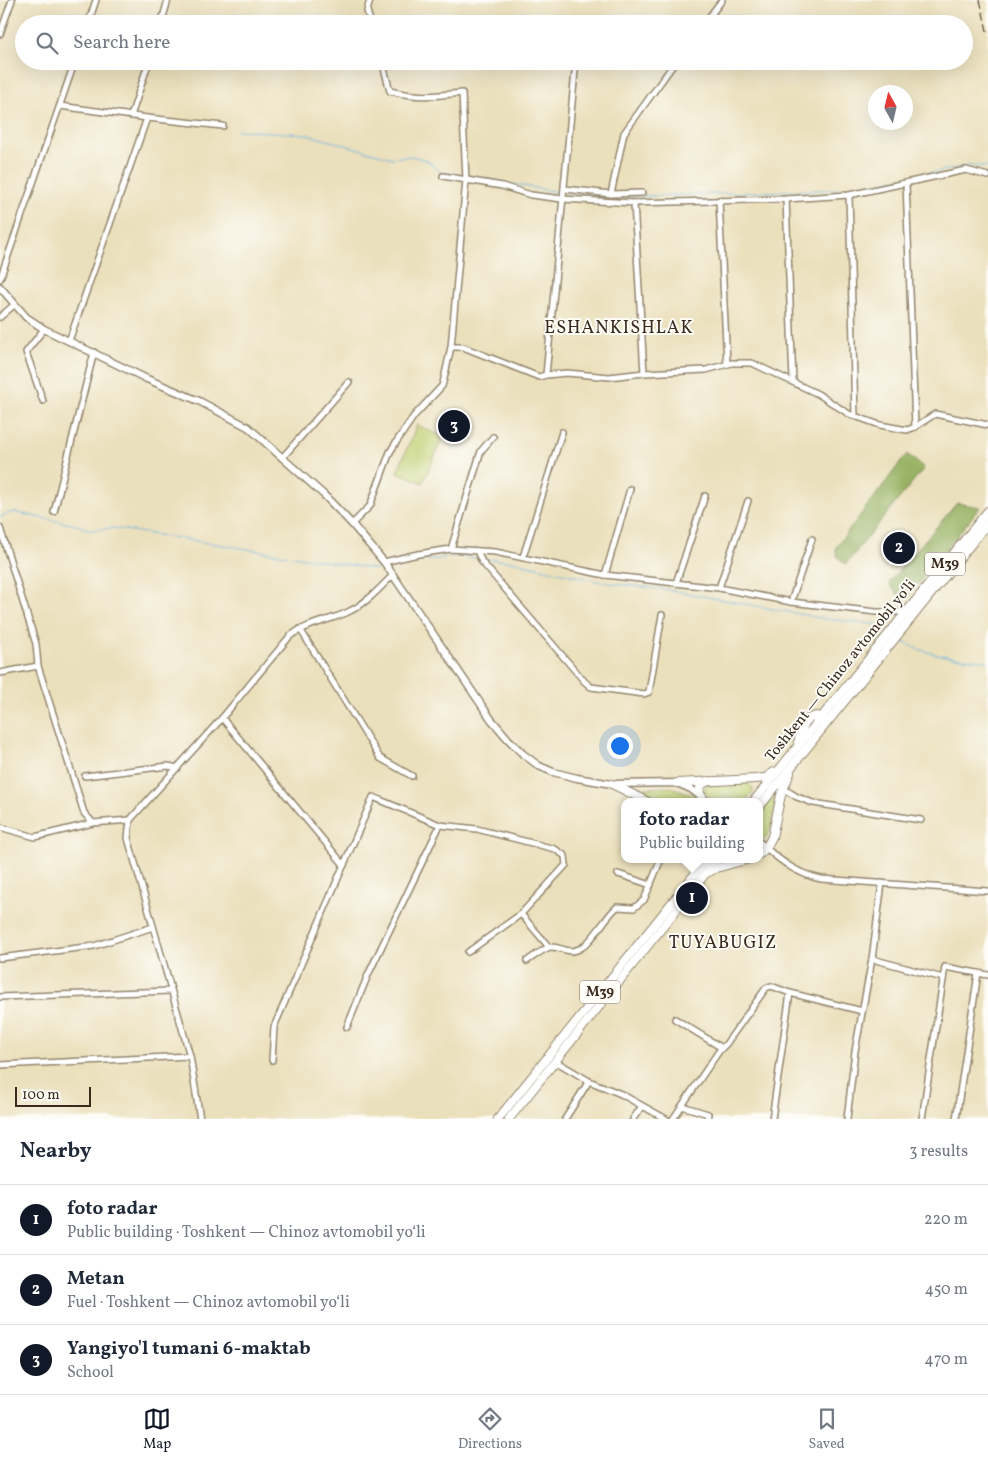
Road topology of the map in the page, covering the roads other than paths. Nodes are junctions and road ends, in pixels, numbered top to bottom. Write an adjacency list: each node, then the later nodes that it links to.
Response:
1 (12, 0): 10 (street)
2 (96, 0): 6 (street)
3 (168, 0): 7 (street)
4 (370, 0): 8 (street)
5 (722, 0): 9 (street)
6 (91, 15)
7 (164, 15)
8 (368, 15)
9 (711, 15)
10 (0, 34)
11 (72, 70): 16 (street)
12 (146, 70): 17 (street)
13 (384, 70): 22 (street)
14 (575, 70): 24 (street)
15 (670, 70): 26 (street)
16 (60, 106): 17 (street); 32 (street)
17 (131, 116): 18 (street)
18 (147, 118): 19 (street); 37 (street)
19 (223, 126)
20 (444, 176): 22 (street)
21 (988, 176): 23 (street)
22 (466, 180): 28 (street); 38 (street)
23 (906, 183): 27 (street); 48 (street)
24 (565, 189): 26 (street); 28 (street)
25 (642, 193): 26 (street)
26 (611, 194)
27 (848, 195): 29 (street); 46 (street)
28 (562, 199): 31 (street); 42 (street)
29 (786, 199): 30 (street); 44 (street)
30 (719, 200): 31 (street); 40 (street)
31 (634, 203): 41 (street)
32 (0, 279)
33 (0, 287): 34 (main road)
34 (14, 305): 35 (street); 36 (main road)
35 (0, 317)
36 (44, 328): 37 (main road); 45 (street)
37 (68, 341): 39 (main road)
38 (451, 347): 42 (street); 58 (street)
39 (94, 352): 51 (main road); 56 (street)
40 (727, 364): 41 (street); 44 (street)
41 (644, 373): 42 (street)
42 (546, 375)
43 (348, 382): 51 (street)
44 (793, 382): 46 (street)
45 (43, 401)
46 (855, 416): 48 (street)
47 (988, 425): 48 (street)
48 (915, 427)
49 (562, 432): 63 (street)
50 (493, 437): 61 (street)
51 (282, 458): 58 (main road)
52 (630, 489): 66 (street)
53 (704, 496): 67 (street)
54 (748, 501): 68 (street)
55 (988, 511): 71 (highway, Toshkent — Chinoz avtomobil yoʻli / M39)
56 (54, 512)
57 (988, 523): 71 (highway, Toshkent — Chinoz avtomobil yoʻli / M39)
58 (352, 524): 64 (main road)
59 (0, 528): 73 (street)
60 (812, 539): 69 (street)
61 (451, 550): 62 (street); 64 (street)
62 (477, 551): 63 (street); 70 (street)
63 (523, 557): 66 (street)
64 (384, 562): 65 (main road)
65 (391, 572): 72 (street); 84 (main road)
66 (606, 575): 67 (street)
67 (676, 583): 68 (street)
68 (719, 588): 69 (street)
69 (791, 602): 71 (street)
70 (662, 615)
71 (905, 618): 76 (highway, Toshkent — Chinoz avtomobil yoʻli / M39)
72 (300, 629): 75 (street); 81 (street)
73 (38, 666): 74 (street); 93 (street)
74 (0, 673)
75 (222, 718): 78 (street); 101 (street)
76 (823, 721): 77 (highway, Toshkent — Chinoz avtomobil yoʻli / M39); 79 (highway, Toshkent — Chinoz avtomobil yoʻli)
77 (794, 764): 85 (highway); 90 (highway, Toshkent — Chinoz avtomobil yoʻli / M39)
78 (178, 768): 80 (street); 91 (street)
79 (780, 768): 82 (highway); 89 (highway, Toshkent — Chinoz avtomobil yoʻli)
80 (85, 776)
81 (412, 776)
82 (709, 780): 83 (highway); 88 (highway)
83 (677, 783): 84 (main road); 87 (main road)
84 (612, 784): 86 (highway)
85 (784, 789): 92 (street); 96 (highway)
86 (640, 798)
87 (702, 798)
88 (703, 798)
89 (756, 798)
90 (763, 802)
91 (130, 820): 93 (street); 109 (street)
92 (921, 820)
93 (93, 823): 95 (street)
94 (440, 825): 101 (street); 108 (street); 123 (street)
95 (0, 827)
96 (763, 845): 104 (street)
97 (659, 863): 105 (street)
98 (704, 863): 107 (highway, M39)
99 (714, 863): 103 (highway, M39)
100 (734, 863): 103 (highway)
101 (344, 865): 126 (street)
102 (618, 874): 105 (street)
103 (705, 874): 107 (highway, M39)
104 (882, 883): 106 (street); 113 (street)
105 (651, 885): 110 (street)
106 (988, 891)
107 (673, 907): 127 (highway, M39); 133 (highway, M39)
108 (521, 914): 110 (street); 111 (street)
109 (153, 927): 112 (street); 118 (street)
110 (549, 947): 114 (street)
111 (468, 952)
112 (0, 958)
113 (872, 960): 117 (street); 121 (street)
114 (527, 961)
115 (978, 973): 116 (street); 117 (street); 143 (street)
116 (988, 975)
117 (943, 978): 142 (street)
118 (171, 991): 120 (street); 125 (street)
119 (790, 993): 121 (street); 124 (street); 140 (street)
120 (0, 997)
121 (862, 1011): 141 (street)
122 (675, 1019): 124 (street)
123 (346, 1027)
124 (722, 1048): 131 (street)
125 (190, 1056): 128 (street); 132 (street)
126 (272, 1060)
127 (555, 1061): 129 (street); 134 (highway, M39)
128 (0, 1065)
129 (589, 1082): 130 (street); 135 (street)
130 (642, 1106): 136 (street); 137 (street)
131 (682, 1106): 138 (street); 139 (street)
132 (200, 1119)
133 (498, 1119)
134 (509, 1119)
135 (565, 1119)
136 (633, 1119)
137 (666, 1119)
138 (673, 1119)
139 (707, 1119)
140 (772, 1119)
141 (847, 1119)
142 (922, 1119)
143 (956, 1119)

